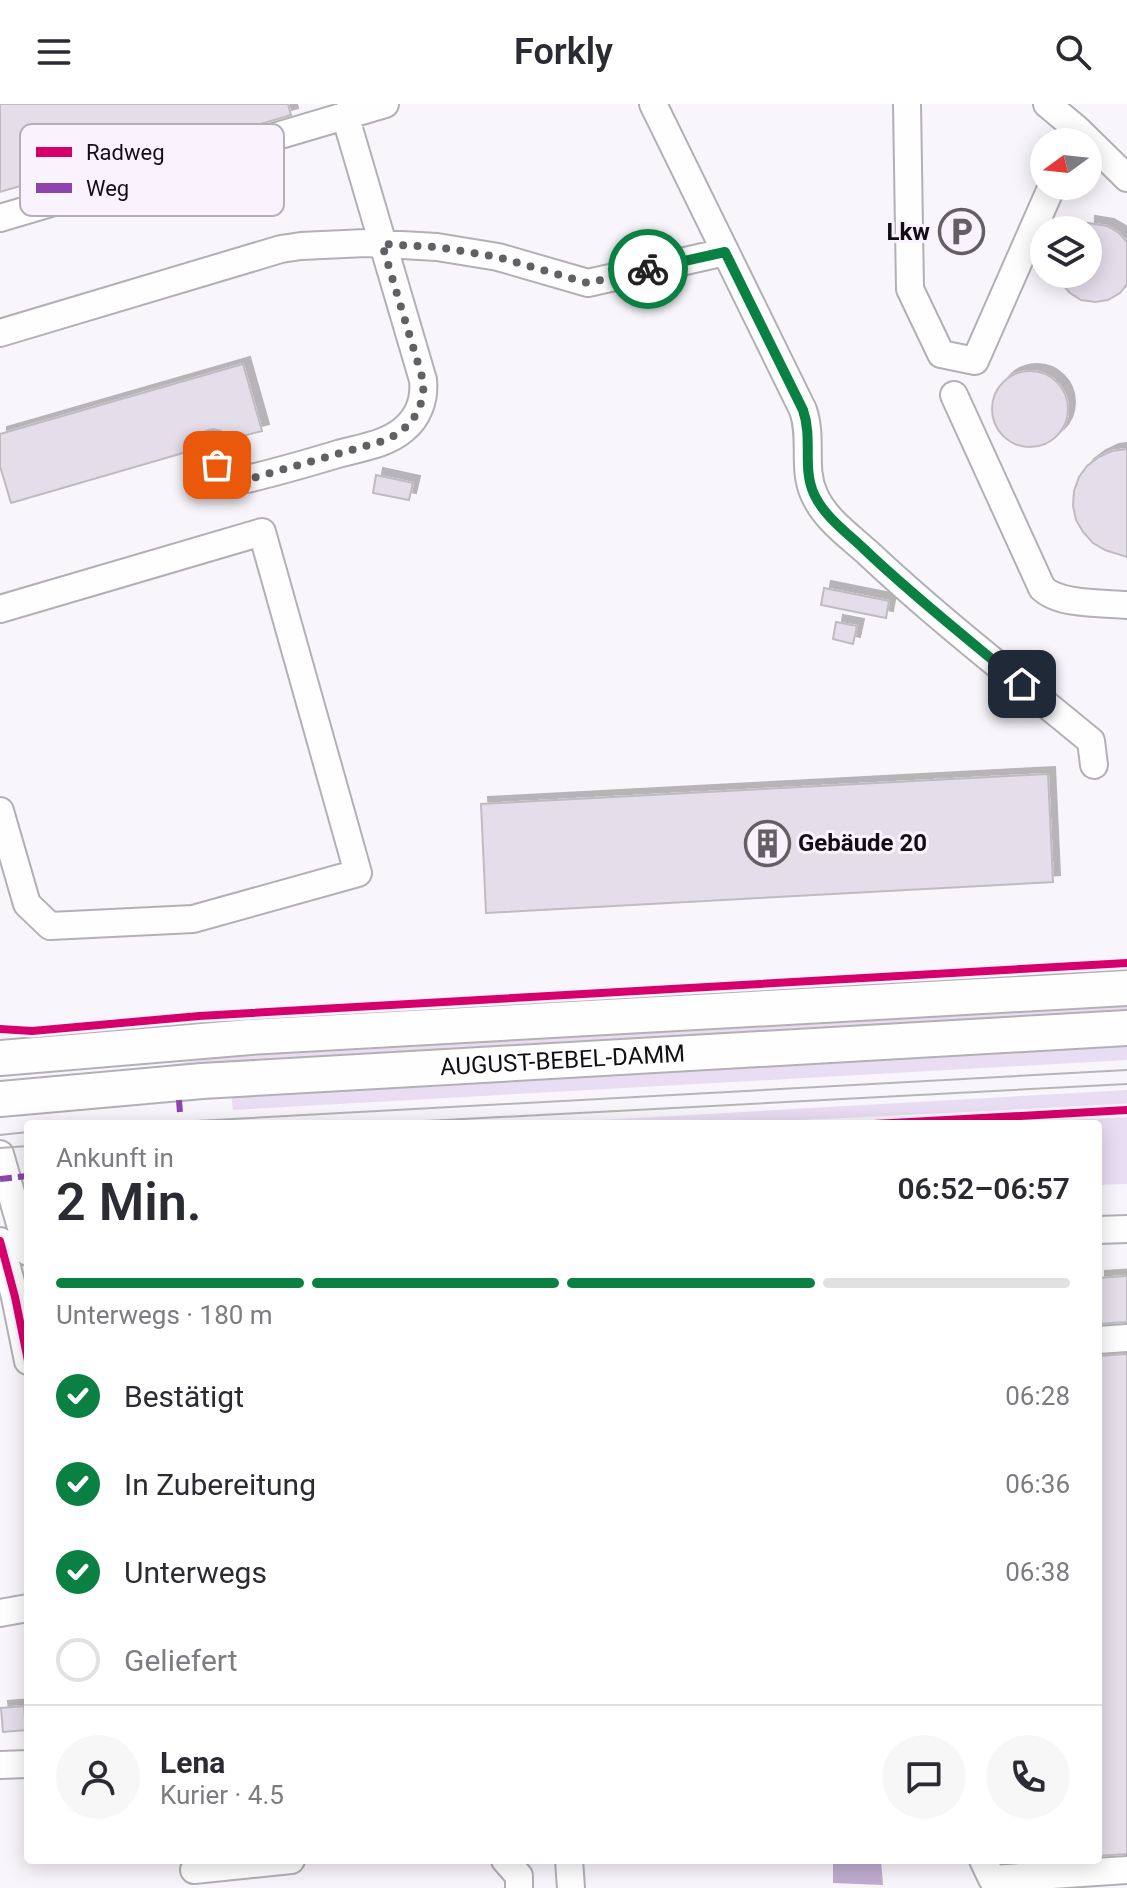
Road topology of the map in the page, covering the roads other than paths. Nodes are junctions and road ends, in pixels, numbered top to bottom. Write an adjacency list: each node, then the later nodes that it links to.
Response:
1 (385, 104): 6 (street)
2 (653, 104): 15 (street)
3 (907, 104): 11 (street)
4 (1047, 104): 8 (street)
5 (303, 115): 6 (street); 7 (street)
6 (345, 115): 14 (street)
7 (277, 124)
8 (1068, 128)
9 (1102, 158): 10 (street)
10 (1127, 178)
11 (1046, 200)
12 (20, 211): 13 (street)
13 (0, 218)
14 (382, 244): 15 (street); 16 (street); 18 (street)
15 (725, 252): 21 (street)
16 (0, 333)
17 (954, 395): 19 (street)
18 (213, 445)
19 (1127, 605)
20 (0, 609): 22 (street)
21 (1094, 765)
22 (0, 811)
23 (1127, 988): 25 (main road, AUGUST-BEBEL-DAMM)
24 (1127, 1028): 26 (main road, AUGUST-BEBEL-DAMM)
25 (0, 1058)
26 (0, 1099)
27 (0, 1154): 30 (street)
28 (1127, 1229): 29 (street)
29 (1102, 1230)
30 (24, 1238)
31 (0, 1241): 34 (street)
32 (1127, 1338): 33 (street)
33 (1102, 1340)
34 (24, 1341)
35 (24, 1609): 36 (street)
36 (0, 1613)
37 (24, 1764): 38 (street)
38 (0, 1765)
39 (262, 1864): 44 (street)
40 (508, 1864): 45 (street)
41 (569, 1864): 46 (street)
42 (985, 1864): 43 (street)
43 (1127, 1870)
44 (198, 1873)
45 (519, 1888)
46 (571, 1888)

